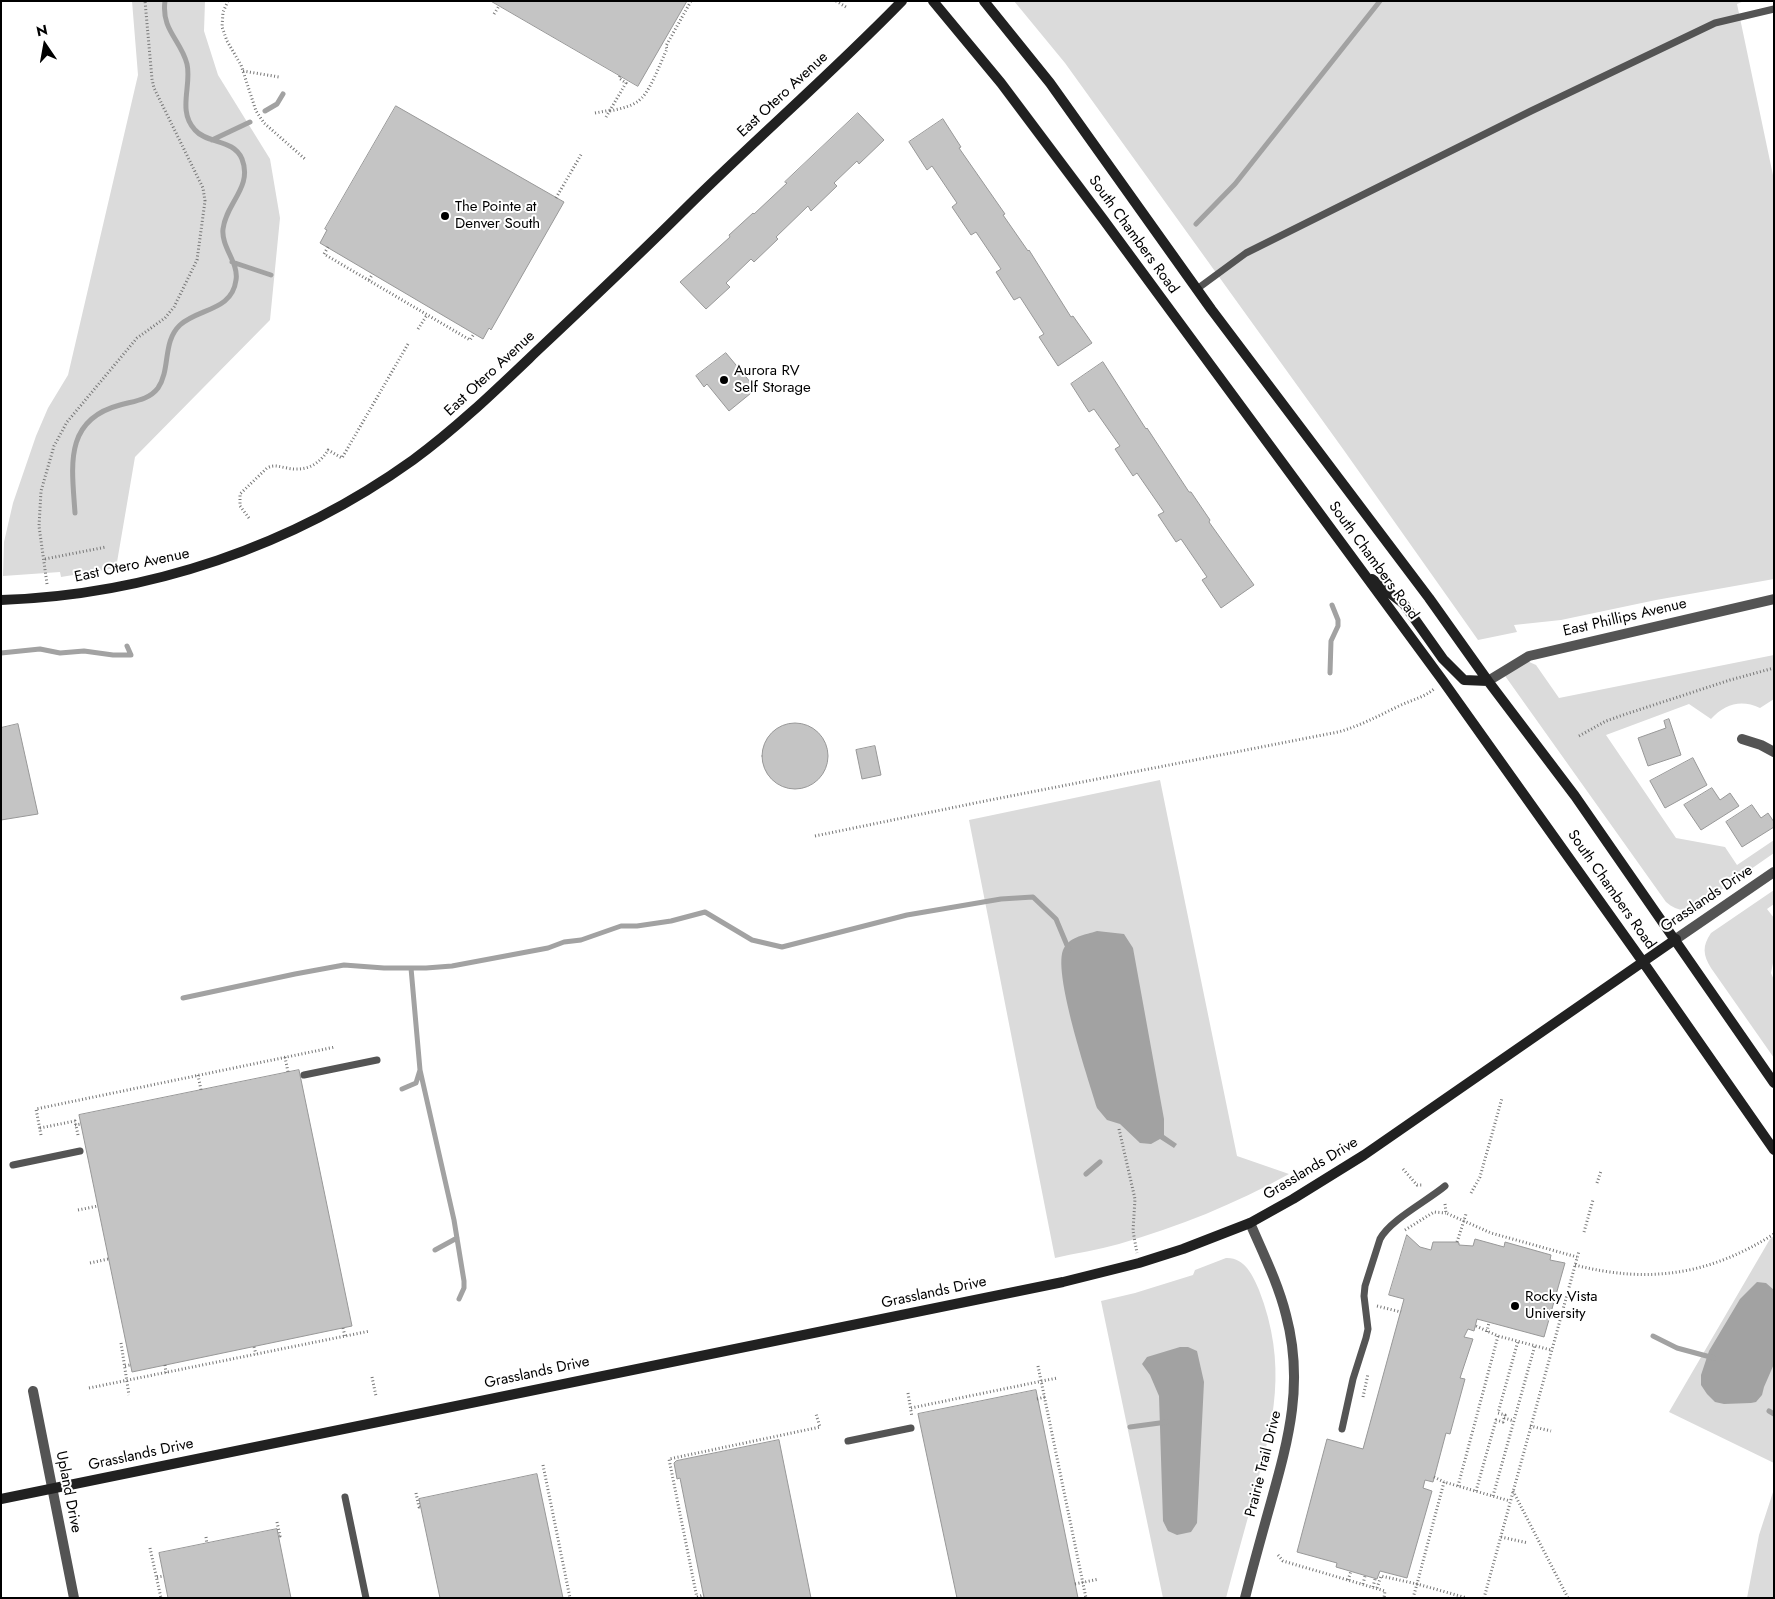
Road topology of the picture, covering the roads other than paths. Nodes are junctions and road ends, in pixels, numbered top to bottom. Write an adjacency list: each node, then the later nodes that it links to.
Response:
1 (902, 1): 8 (main road, East Otero Avenue)
2 (933, 1): 6 (main road, South Chambers Road)
3 (984, 1): 5 (main road, South Chambers Road)
4 (1774, 10): 5 (lane)
5 (1197, 289): 9 (main road, South Chambers Road)
6 (1363, 572): 9 (main road); 14 (main road, South Chambers Road)
7 (1774, 599): 9 (street, East Phillips Avenue)
8 (1, 600)
9 (1488, 681): 13 (main road, South Chambers Road)
10 (1742, 739): 11 (street)
11 (1774, 752)
12 (1774, 872): 13 (street, Grasslands Drive)
13 (1676, 939): 14 (main road, Grasslands Drive); 17 (main road, South Chambers Road)
14 (1643, 962): 18 (main road, South Chambers Road); 22 (main road, Grasslands Drive)
15 (377, 1060): 16 (lane)
16 (304, 1075)
17 (1774, 1082)
18 (1774, 1150)
19 (80, 1151): 20 (lane)
20 (13, 1165)
21 (1445, 1186): 25 (lane)
22 (1250, 1223): 27 (main road, Grasslands Drive); 32 (street, Prairie Trail Drive)
23 (33, 1391): 27 (street, Upland Drive)
24 (911, 1428): 26 (lane)
25 (1342, 1429)
26 (848, 1441)
27 (51, 1489): 29 (main road, Grasslands Drive); 30 (street, Upland Drive)
28 (345, 1497): 31 (lane)
29 (1, 1499)
30 (74, 1598)
31 (366, 1598)
32 (1245, 1598)

